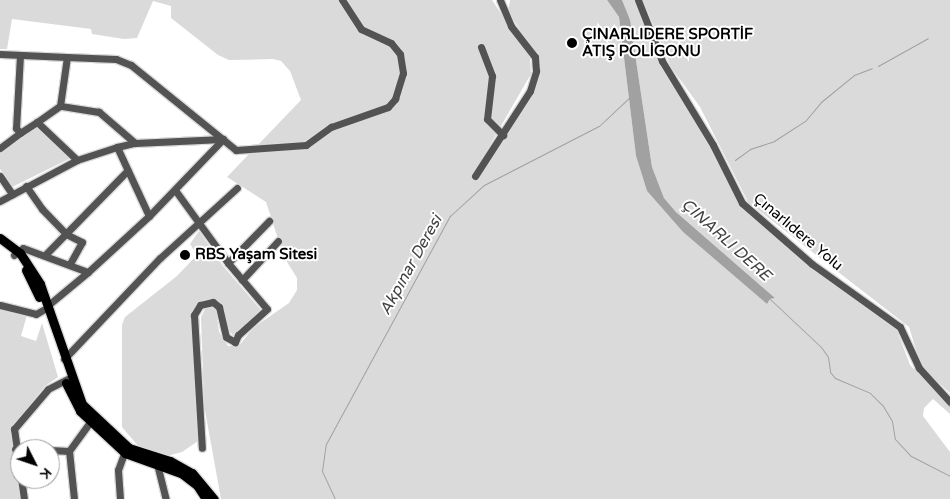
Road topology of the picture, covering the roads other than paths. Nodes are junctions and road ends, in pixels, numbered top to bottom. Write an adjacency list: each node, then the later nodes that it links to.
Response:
1 (342, 0): 12 (street)
2 (500, 0): 11 (street)
3 (638, 0): 42 (street, Çınarlıdere Yolu)
4 (481, 47): 11 (street)
5 (0, 54): 6 (street)
6 (20, 55): 7 (street); 10 (street)
7 (67, 57): 8 (street); 12 (street)
8 (60, 106): 9 (street); 13 (street)
9 (37, 122): 10 (street); 16 (street)
10 (20, 133): 15 (street)
11 (503, 135): 19 (street)
12 (222, 139): 13 (street); 22 (street)
13 (135, 143): 14 (street)
14 (117, 147): 16 (street); 17 (street)
15 (0, 148)
16 (76, 160): 20 (street)
17 (128, 170): 25 (street); 28 (street)
18 (0, 176): 23 (street)
19 (475, 176)
20 (26, 186): 23 (street); 28 (street)
21 (237, 188): 27 (street)
22 (175, 190): 25 (street); 27 (street)
23 (12, 194): 24 (street)
24 (0, 201)
25 (149, 216): 36 (street)
26 (270, 221): 34 (street)
27 (199, 224): 34 (street); 40 (street)
28 (66, 234): 33 (street); 35 (street)
29 (0, 238): 32 (main road)
30 (278, 241): 37 (street)
31 (0, 244): 32 (main road)
32 (17, 253): 33 (street); 39 (main road)
33 (46, 254): 35 (street)
34 (228, 263): 37 (street)
35 (69, 265): 36 (street)
36 (88, 272): 39 (street)
37 (242, 280): 45 (street)
38 (0, 305): 39 (street)
39 (45, 308): 40 (main road); 41 (main road)
40 (64, 359): 41 (main road)
41 (68, 379): 43 (main road); 44 (street); 46 (main road)
42 (950, 402)
43 (90, 422): 46 (main road); 48 (street)
44 (13, 439)
45 (202, 448)
46 (125, 449): 49 (main road); 51 (street)
47 (60, 450): 48 (street)
48 (68, 450): 50 (street)
49 (157, 460): 52 (street); 53 (main road); 54 (main road)
50 (74, 499)
51 (120, 499)
52 (166, 499)
53 (206, 499)
54 (214, 499)

